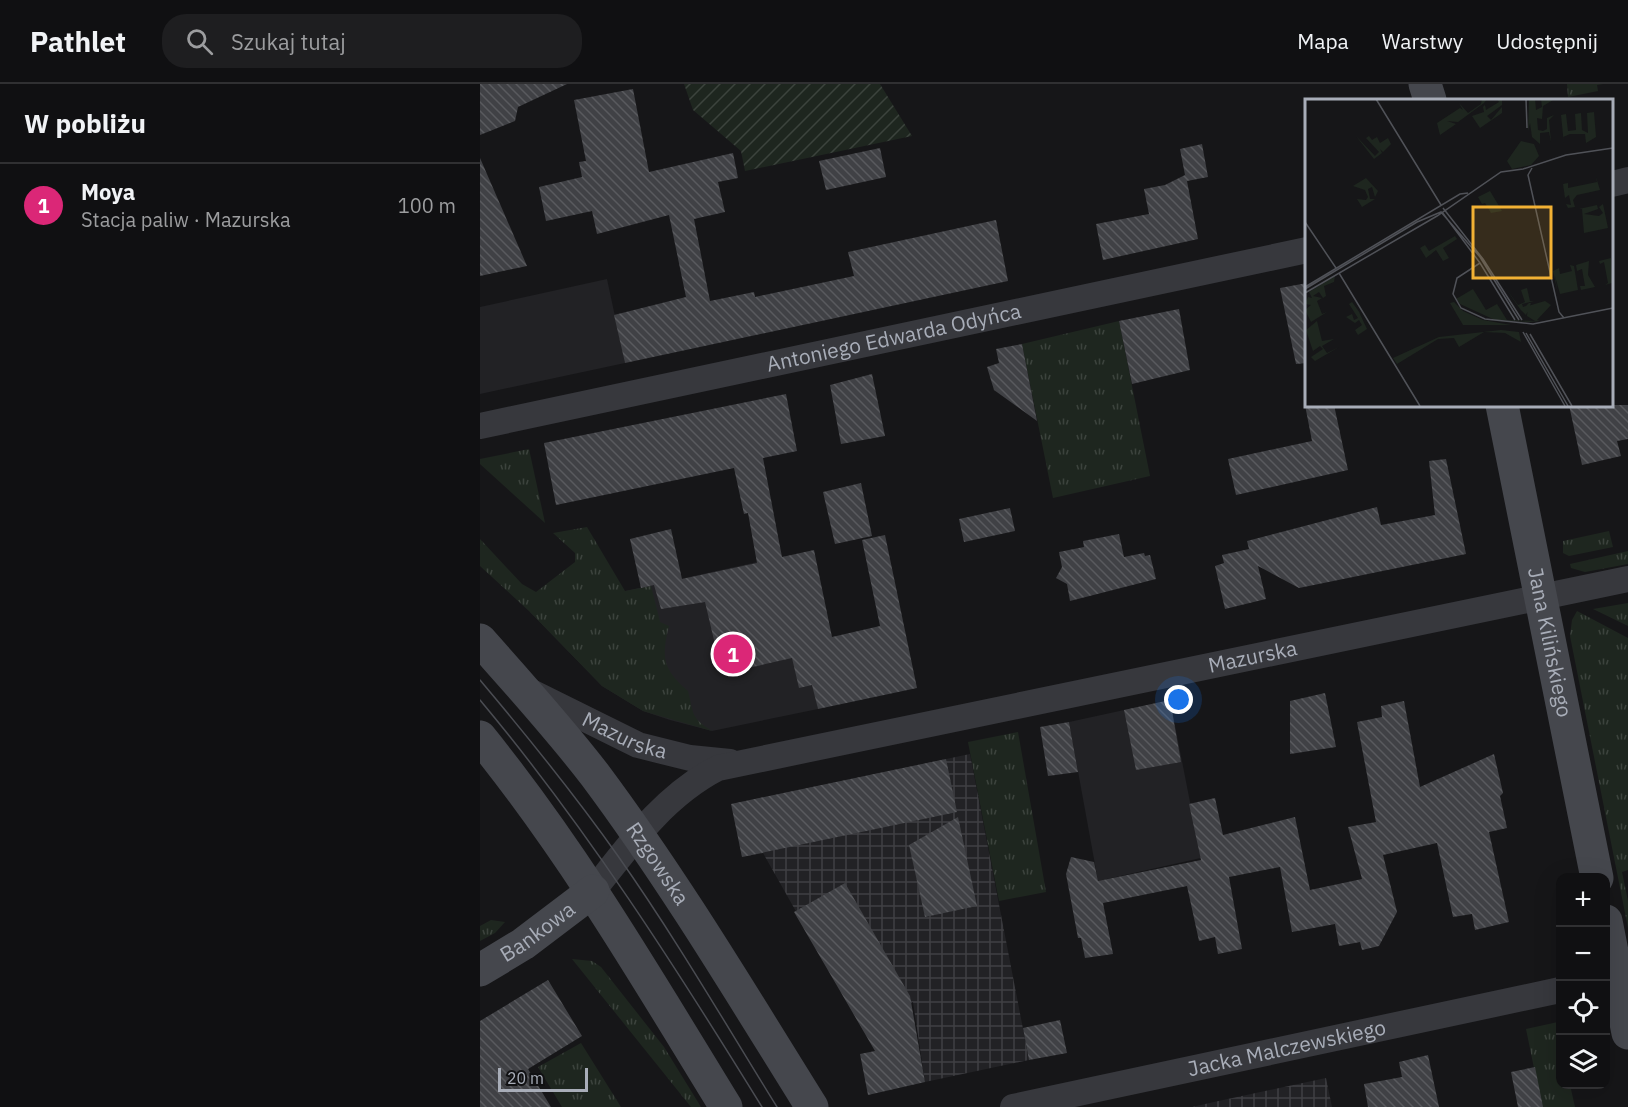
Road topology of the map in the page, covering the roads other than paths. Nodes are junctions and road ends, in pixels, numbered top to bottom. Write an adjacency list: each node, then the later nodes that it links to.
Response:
1 (1425, 84): 2 (main road)
2 (1430, 99)
3 (1628, 180): 4 (street)
4 (1613, 184)
5 (1305, 250): 7 (street, Antoniego Edwarda Odyńca)
6 (1502, 406): 9 (main road, Jana Kilińskiego)
7 (480, 426)
8 (1628, 579): 9 (street, Mazurska)
9 (1541, 597): 13 (street, Mazurska); 15 (main road, Jana Kilińskiego)
10 (480, 640): 11 (main road, Rzgowska)
11 (522, 687): 13 (street, Mazurska); 14 (main road, Rzgowska)
12 (480, 737): 16 (main road)
13 (736, 762): 14 (street, Mazurska)
14 (637, 835): 16 (street, Mazurska); 23 (main road, Rzgowska)
15 (1596, 873)
16 (593, 891): 18 (main road, Bankowa); 22 (main road)
17 (1606, 927): 19 (main road)
18 (480, 970)
19 (1617, 979): 21 (main road)
20 (1556, 991): 24 (street, Jacka Malczewskiego)
21 (1628, 1033)
22 (726, 1107)
23 (812, 1107)
24 (1013, 1107)

